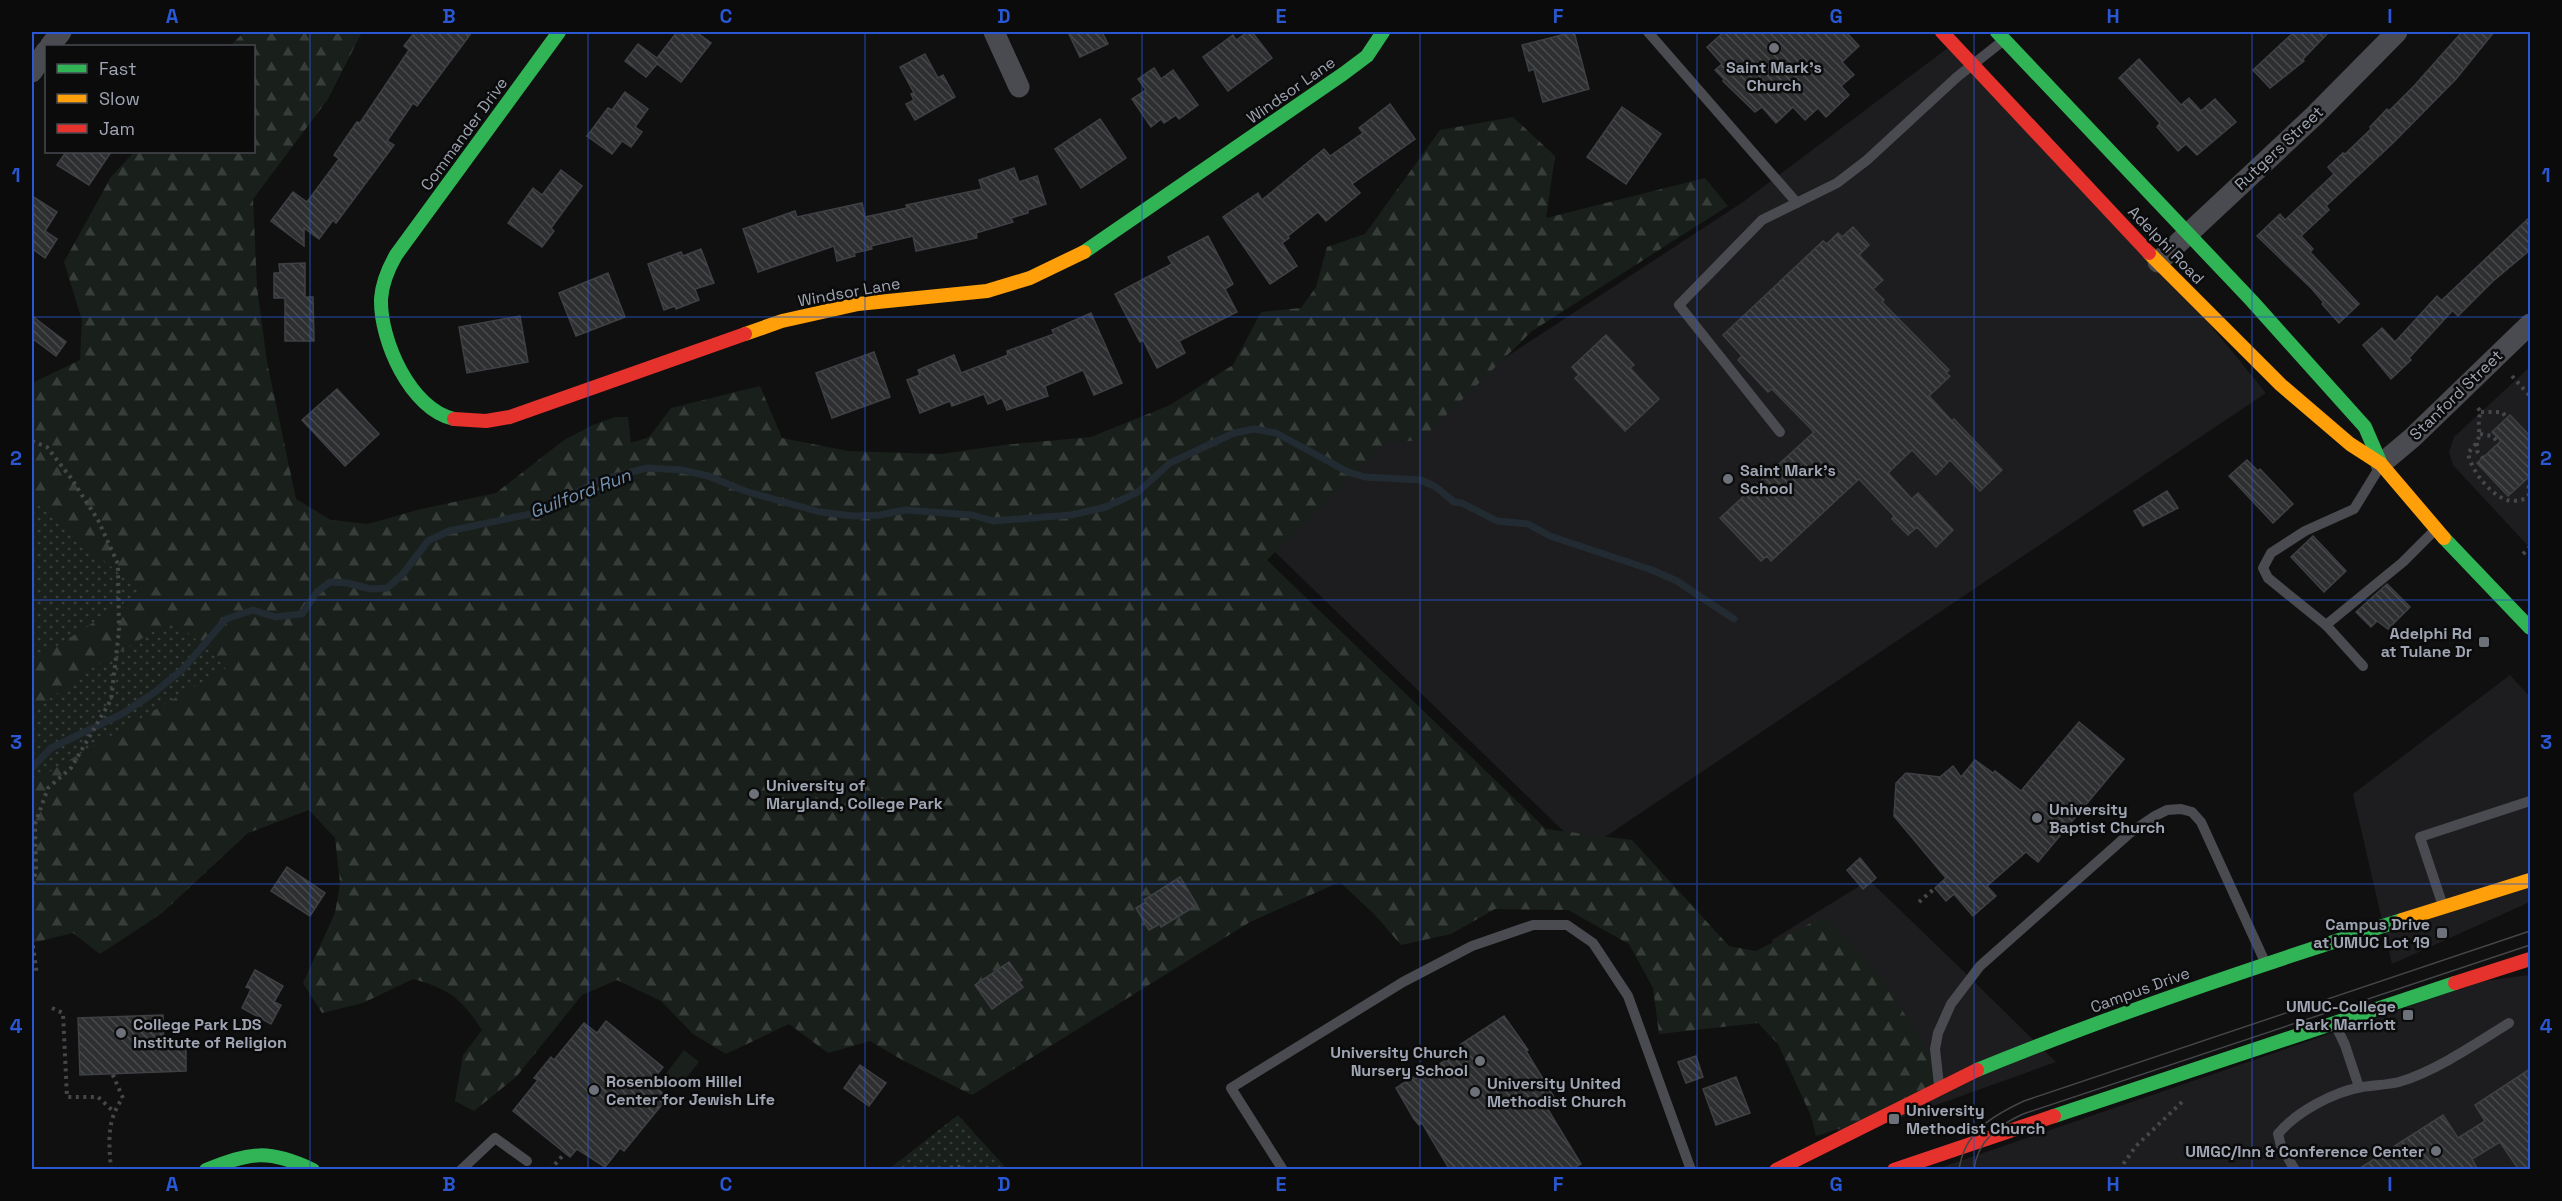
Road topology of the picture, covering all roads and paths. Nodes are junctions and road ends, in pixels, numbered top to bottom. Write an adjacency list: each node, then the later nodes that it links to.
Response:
1 (61, 32): 9 (street)
2 (559, 32): 16 (street, Commander Drive)
3 (994, 32): 13 (street)
4 (1383, 32): 16 (street, Windsor Lane)
5 (1648, 32): 14 (lane)
6 (2397, 32): 15 (street, Rutgers Street)
7 (2001, 35): 11 (lane); 15 (street, Adelphi Road)
8 (1954, 36): 11 (street, Adelphi Road)
9 (51, 45)
10 (45, 52): 12 (street)
11 (1973, 67): 14 (lane); 17 (street, Adelphi Road)
12 (32, 72)
13 (1019, 87)
14 (1797, 203): 22 (lane)
15 (2188, 234): 17 (street, Rutgers Street); 28 (street, Adelphi Road)
16 (396, 255)
17 (2158, 261): 28 (street, Adelphi Road)
18 (2528, 333): 28 (street, Stanford Street)
19 (2512, 376): 20 (path)
20 (2530, 396)
21 (2507, 418): 23 (path)
22 (1780, 432)
23 (2480, 435): 25 (path); 26 (path)
24 (32, 441): 40 (path)
25 (2477, 442): 27 (path); 30 (path)
26 (2499, 443)
27 (2483, 458)
28 (2381, 464): 31 (street, Adelphi Road); 34 (lane)
29 (2530, 481): 30 (path)
30 (2530, 497)
31 (2436, 529): 34 (lane); 35 (street, Adelphi Road)
32 (2530, 547): 33 (path)
33 (2523, 554)
34 (2326, 625): 36 (lane)
35 (2530, 628)
36 (2363, 666)
37 (2530, 801): 42 (lane)
38 (2530, 880): 42 (street, Campus Drive)
39 (1935, 888): 41 (path)
40 (32, 889)
41 (1919, 902)
42 (2443, 906): 45 (street, Campus Drive)
43 (32, 938): 46 (path)
44 (2530, 959): 48 (street)
45 (2265, 963): 52 (street, Campus Drive); 52 (lane)
46 (37, 975)
47 (52, 1008): 54 (path)
48 (2334, 1022): 51 (lane); 67 (street)
49 (2509, 1023): 51 (lane)
50 (112, 1074): 54 (path)
51 (2359, 1087): 69 (lane)
52 (1940, 1088): 66 (street, Campus Drive)
53 (2185, 1098): 68 (path)
54 (113, 1111): 57 (path)
55 (565, 1153): 61 (path)
56 (527, 1161): 60 (lane)
57 (111, 1170)
58 (206, 1170): 59 (street)
59 (314, 1170)
60 (460, 1170)
61 (550, 1170)
62 (943, 1170): 63 (path)
63 (965, 1170)
64 (1283, 1170): 65 (lane)
65 (1691, 1170)
66 (1776, 1170)
67 (1894, 1170)
68 (2120, 1170)
69 (2295, 1170)

